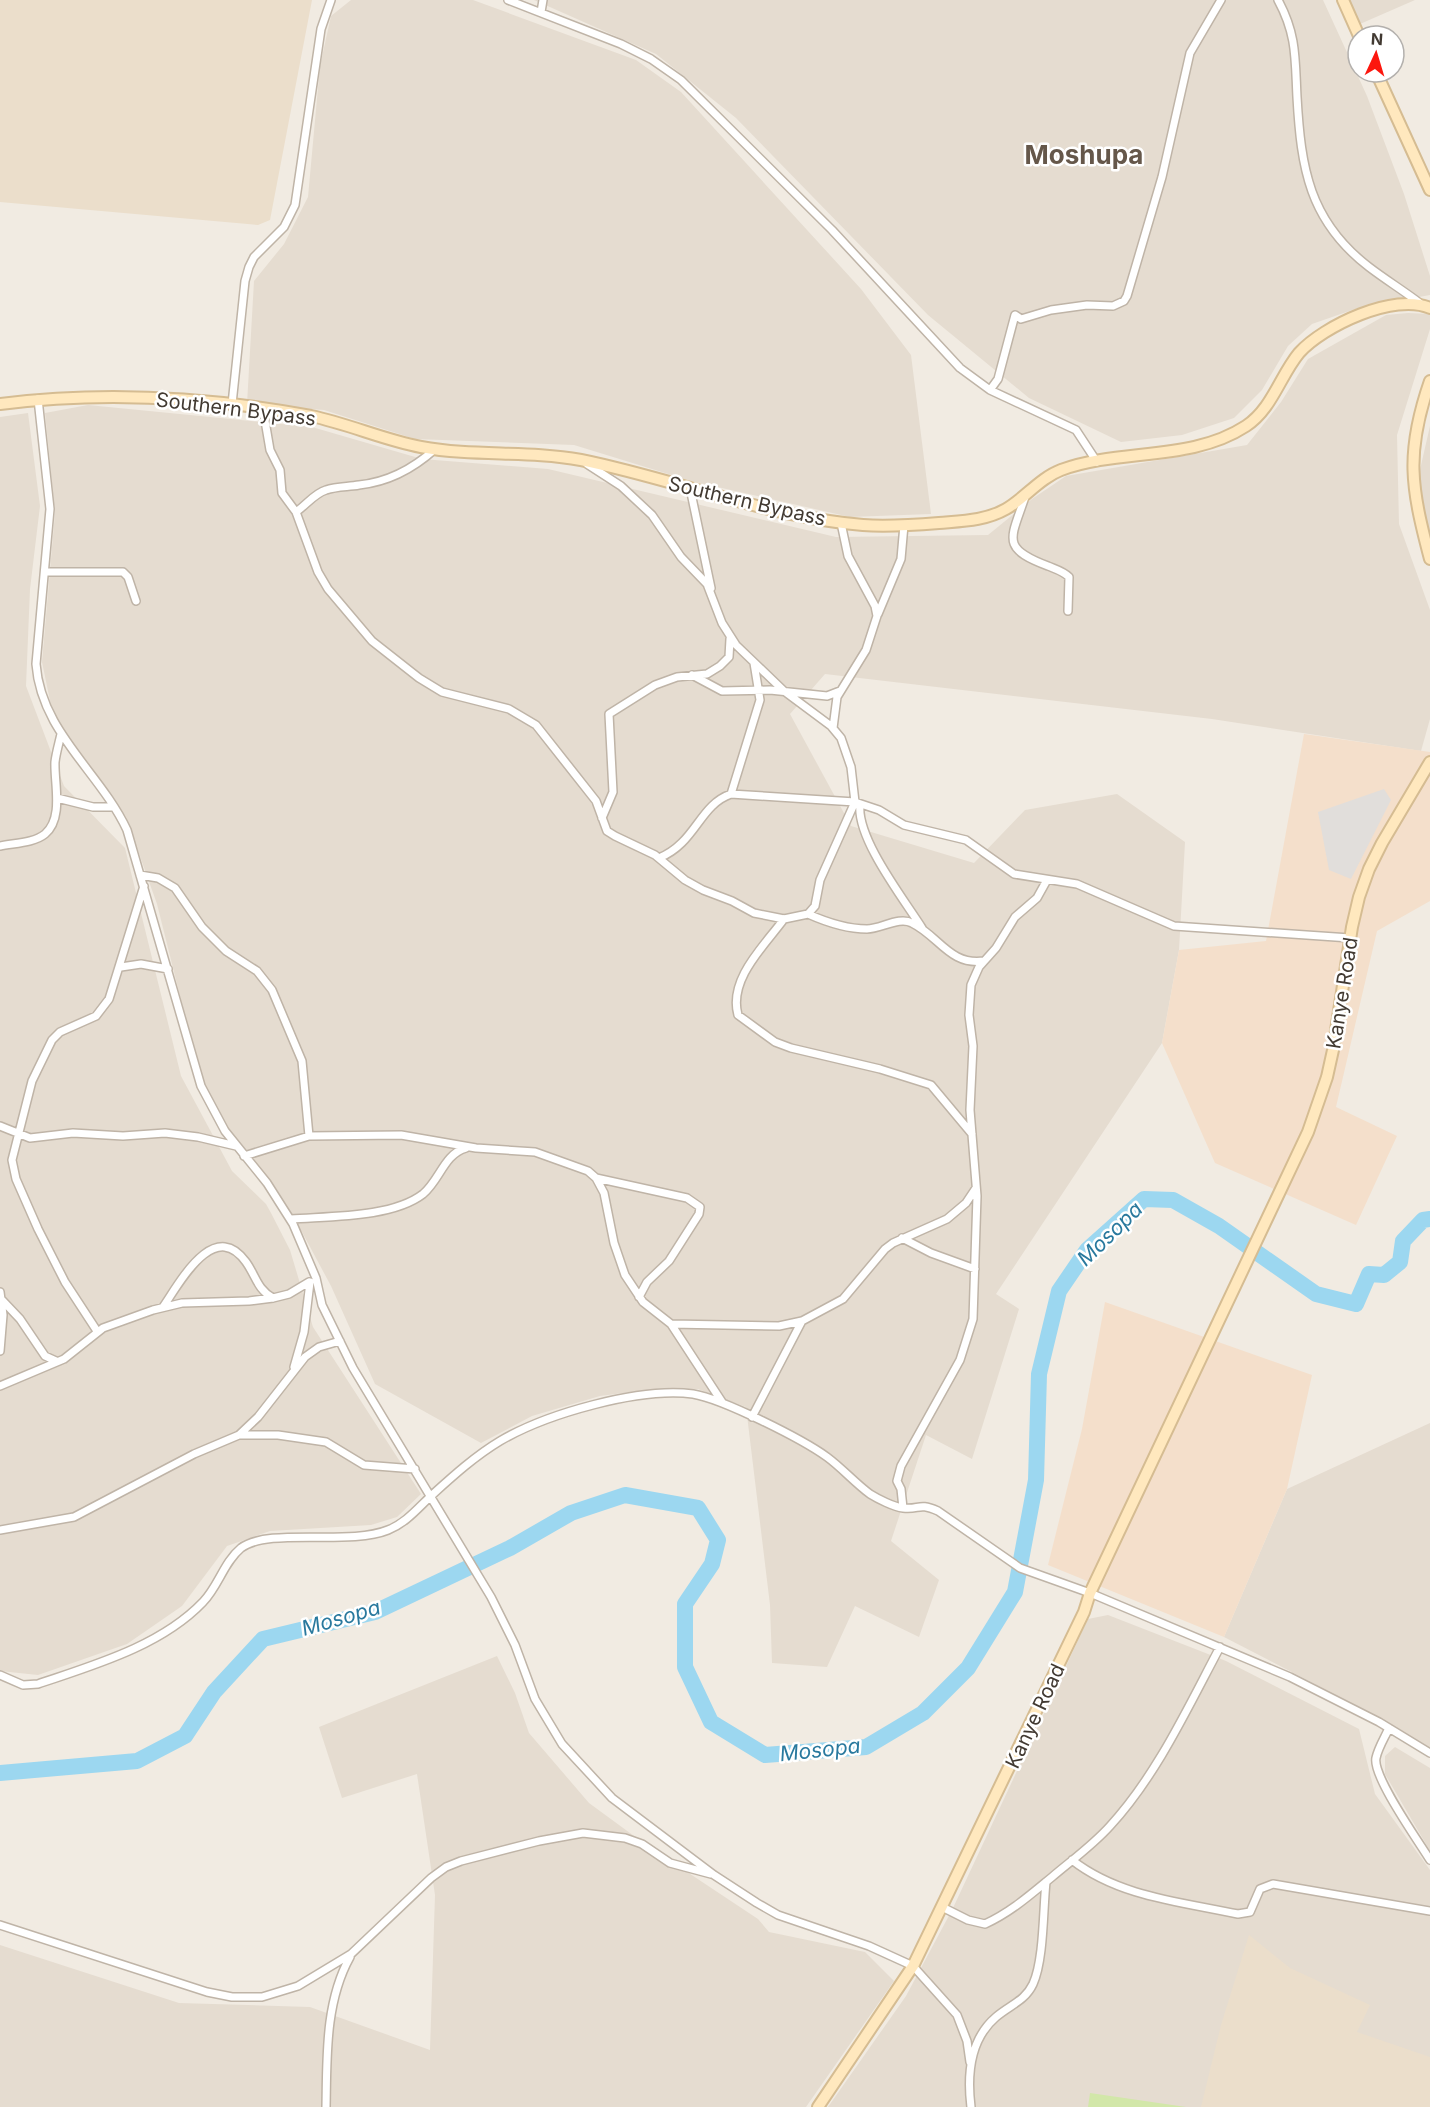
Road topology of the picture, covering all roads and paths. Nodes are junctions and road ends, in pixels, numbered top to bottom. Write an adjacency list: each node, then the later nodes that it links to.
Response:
1 (331, 0): 16 (street)
2 (508, 0): 7 (street)
3 (543, 0): 7 (street)
4 (1221, 0): 13 (street)
5 (1278, 0): 11 (street)
6 (1343, 0): 8 (main road)
7 (541, 12): 13 (street)
8 (1354, 24)
9 (1381, 84): 10 (main road)
10 (1430, 190)
11 (1426, 306): 20 (main road, Southern Bypass)
12 (1430, 381): 26 (main road)
13 (990, 390): 20 (street)
14 (38, 399): 15 (main road, Southern Bypass); 16 (main road, Southern Bypass); 27 (street)
15 (0, 404)
16 (232, 405): 17 (main road, Southern Bypass)
17 (263, 409): 18 (main road, Southern Bypass); 23 (street)
18 (435, 449): 19 (main road, Southern Bypass); 23 (street)
19 (582, 460): 21 (main road, Southern Bypass); 28 (street)
20 (1097, 462): 22 (main road, Southern Bypass)
21 (690, 488): 24 (main road, Southern Bypass); 28 (street)
22 (1026, 494): 25 (main road, Southern Bypass); 30 (street)
23 (296, 512): 45 (street)
24 (841, 523): 25 (main road, Southern Bypass); 31 (street)
25 (904, 525): 31 (street)
26 (1430, 559)
27 (46, 572): 29 (street); 39 (street)
28 (711, 591): 32 (street)
29 (136, 601)
30 (1068, 611)
31 (877, 616): 37 (street)
32 (730, 638): 33 (street); 34 (street)
33 (754, 663): 35 (street); 36 (street)
34 (692, 675): 35 (street); 45 (street)
35 (759, 689): 36 (street); 41 (street)
36 (784, 691): 37 (street); 38 (street)
37 (840, 691): 38 (street)
38 (833, 728): 43 (street)
39 (61, 734): 42 (street); 44 (street)
40 (1430, 762): 54 (main road, Kanye Road)
41 (731, 794): 43 (street); 47 (street)
42 (57, 798): 44 (street); 46 (street)
43 (858, 803): 49 (street); 51 (street); 53 (street)
44 (114, 807): 48 (street)
45 (602, 818): 47 (street)
46 (0, 846)
47 (659, 858): 52 (street)
48 (140, 875): 50 (street); 61 (street)
49 (1047, 880): 54 (street); 55 (street)
50 (144, 886): 56 (street); 57 (street)
51 (808, 914): 52 (street); 53 (street)
52 (784, 919): 60 (street)
53 (924, 931): 55 (street)
54 (1350, 938): 91 (main road, Kanye Road)
55 (984, 960): 60 (street)
56 (121, 967): 57 (street); 59 (street)
57 (168, 969): 62 (street)
58 (0, 1126): 59 (street)
59 (18, 1134): 62 (street); 78 (street)
60 (972, 1134): 66 (street)
61 (309, 1136): 63 (street); 64 (street)
62 (236, 1146): 64 (street)
63 (469, 1147): 65 (street); 67 (street)
64 (244, 1156): 67 (street)
65 (596, 1178): 73 (street); 73 (street)
66 (976, 1188): 68 (street); 69 (street)
67 (291, 1219): 70 (street)
68 (902, 1238): 69 (street); 76 (street)
69 (975, 1269): 89 (street)
70 (316, 1278): 71 (street); 79 (street)
71 (309, 1282): 74 (street); 82 (street)
72 (1, 1295): 80 (street); 81 (street)
73 (639, 1297): 77 (street)
74 (273, 1298): 75 (street); 75 (street)
75 (164, 1308): 78 (street)
76 (802, 1321): 77 (street); 85 (street)
77 (671, 1323): 84 (street)
78 (97, 1331): 81 (street)
79 (340, 1341): 82 (street); 87 (street)
80 (0, 1351)
81 (57, 1361): 83 (street)
82 (293, 1369): 86 (street)
83 (0, 1386)
84 (722, 1402): 85 (street); 88 (street)
85 (752, 1417): 89 (street)
86 (239, 1435): 87 (street); 90 (street)
87 (416, 1469): 88 (street)
88 (431, 1496): 93 (street); 98 (street)
89 (903, 1508): 91 (street)
90 (0, 1530)
91 (1090, 1593): 92 (street); 100 (main road, Kanye Road)
92 (1220, 1647): 94 (street); 96 (street)
93 (0, 1675)
94 (1389, 1728): 95 (street); 97 (street)
95 (1430, 1753)
96 (1072, 1860): 99 (street); 101 (street)
97 (1430, 1860)
98 (714, 1875): 103 (street); 104 (street)
99 (1046, 1882): 100 (street); 105 (street)
100 (942, 1907): 104 (main road, Kanye Road)
101 (1430, 1911)
102 (0, 1925): 103 (street)
103 (351, 1954): 106 (street)
104 (913, 1966): 105 (street); 107 (main road, Kanye Road)
105 (970, 2062): 108 (street)
106 (326, 2107)
107 (818, 2107)
108 (971, 2107)

